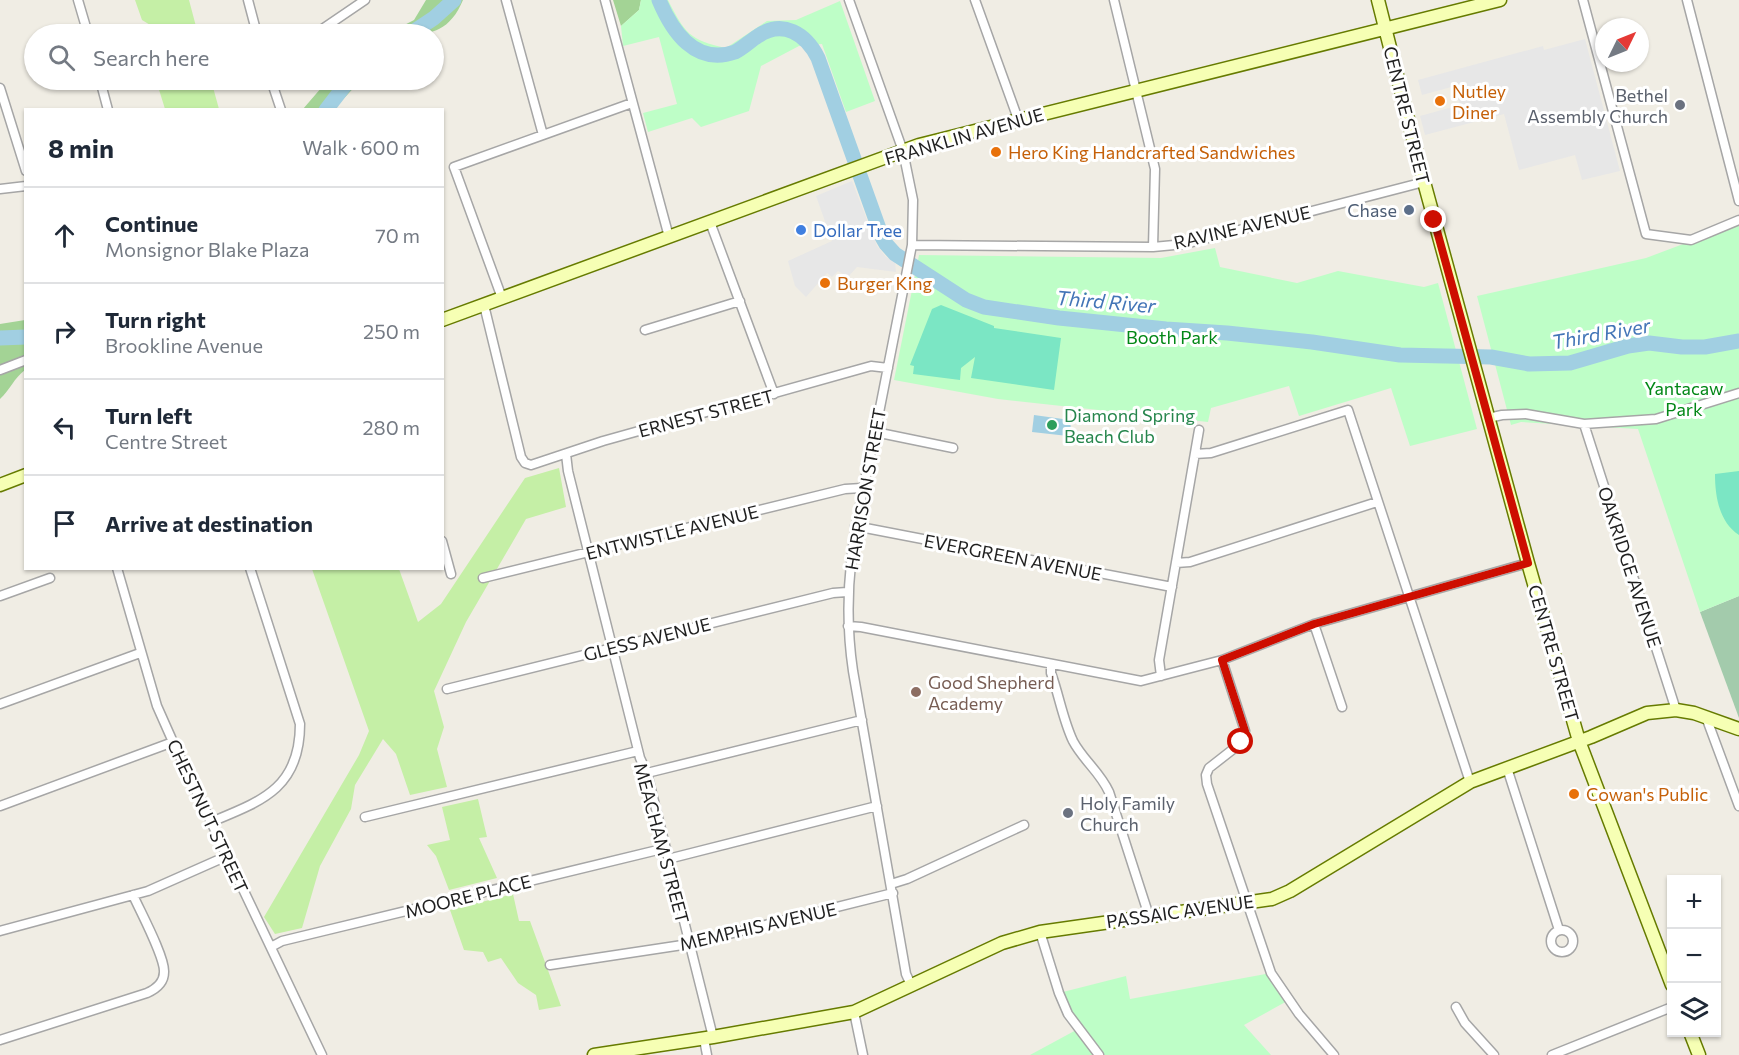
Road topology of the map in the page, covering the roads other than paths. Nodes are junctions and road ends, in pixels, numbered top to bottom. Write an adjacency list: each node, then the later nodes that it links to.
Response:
1 (78, 0): 13 (street)
2 (248, 0): 14 (street)
3 (365, 0): 15 (street)
4 (506, 0): 25 (street)
5 (604, 0): 21 (street)
6 (849, 0): 26 (street, HARRISON STREET)
7 (975, 0): 24 (street)
8 (1114, 0): 20 (street)
9 (1378, 0): 16 (street, CENTRE STREET)
10 (1500, 0): 16 (street, FRANKLIN AVENUE)
11 (1583, 0): 32 (street)
12 (1687, 0): 31 (street)
13 (85, 24)
14 (254, 24)
15 (330, 24)
16 (1385, 29): 20 (street, FRANKLIN AVENUE); 28 (street, CENTRE STREET)
17 (0, 88): 27 (street)
18 (103, 90): 22 (street)
19 (274, 90): 23 (street)
20 (1136, 90): 24 (street, FRANKLIN AVENUE); 36 (street)
21 (632, 103): 25 (street); 34 (street)
22 (107, 108)
23 (280, 108)
24 (1018, 119): 26 (street, FRANKLIN AVENUE)
25 (543, 135): 37 (street)
26 (903, 151): 33 (street, FRANKLIN AVENUE); 35 (street, HARRISON STREET)
27 (24, 165)
28 (1424, 182): 36 (street, RAVINE AVENUE); 47 (street, CENTRE STREET)
29 (24, 186): 30 (street)
30 (0, 189)
31 (1739, 201)
32 (1739, 220)
33 (710, 222): 34 (street, FRANKLIN AVENUE); 38 (street)
34 (669, 237): 37 (street, FRANKLIN AVENUE)
35 (912, 247): 36 (street, RAVINE AVENUE); 43 (street, HARRISON STREET)
36 (1153, 247)
37 (502, 298): 39 (street, FRANKLIN AVENUE)
38 (740, 301): 41 (street); 46 (street)
39 (484, 305): 40 (street, FRANKLIN AVENUE); 52 (street, ERNEST STREET)
40 (444, 320)
41 (645, 330)
42 (24, 361): 44 (street)
43 (888, 368): 46 (street, ERNEST STREET); 50 (street, HARRISON STREET)
44 (0, 370)
45 (1739, 393): 48 (street)
46 (774, 394): 52 (street, ERNEST STREET)
47 (1488, 418): 48 (street); 62 (street, CENTRE STREET)
48 (1584, 424): 82 (street, OAKRIDGE AVENUE)
49 (1199, 430): 53 (street)
50 (875, 432): 51 (street); 56 (street, HARRISON STREET)
51 (953, 448)
52 (566, 453): 60 (street, MEACHAM STREET)
53 (1195, 454): 57 (street); 61 (street)
54 (24, 476): 55 (street)
55 (0, 484)
56 (862, 488): 58 (street, HARRISON STREET); 60 (street, ENTWISTLE AVENUE)
57 (1377, 502): 61 (street); 71 (street)
58 (855, 526): 68 (street, EVERGREEN AVENUE); 69 (street, HARRISON STREET)
59 (444, 549): 65 (street)
60 (590, 552): 67 (street, ENTWISTLE AVENUE); 74 (street, MEACHAM STREET)
61 (1176, 563): 68 (street)
62 (1528, 563): 71 (street); 86 (street, CENTRE STREET)
63 (118, 570): 75 (street, CHESTNUT STREET)
64 (251, 570): 96 (street)
65 (451, 574)
66 (50, 578): 70 (street)
67 (483, 578)
68 (1172, 587): 78 (street)
69 (847, 592): 73 (street, HARRISON STREET); 74 (street, GLESS AVENUE)
70 (0, 596)
71 (1408, 597): 72 (street); 91 (street)
72 (1314, 624): 76 (street); 81 (street)
73 (848, 627): 77 (street); 84 (street, HARRISON STREET)
74 (612, 648): 79 (street, GLESS AVENUE); 88 (street, MEACHAM STREET)
75 (141, 653): 80 (street); 87 (street, CHESTNUT STREET)
76 (1222, 660): 78 (street); 103 (street)
77 (1051, 664): 78 (street); 104 (street)
78 (1161, 676)
79 (447, 688)
80 (0, 704)
81 (1342, 707)
82 (1676, 710): 83 (street, PASSAIC AVENUE); 86 (street, PASSAIC AVENUE)
83 (1706, 717): 85 (street, PASSAIC AVENUE); 93 (street)
84 (862, 720): 90 (street); 94 (street, HARRISON STREET)
85 (1739, 729)
86 (1579, 741): 89 (street, PASSAIC AVENUE); 111 (street, CENTRE STREET)
87 (172, 742): 92 (street); 96 (street, CHESTNUT STREET)
88 (638, 751): 90 (street, MEACHAM STREET); 95 (street)
89 (1507, 768): 91 (street, PASSAIC AVENUE); 105 (street)
90 (647, 773): 98 (street, MEACHAM STREET)
91 (1470, 782): 103 (street, PASSAIC AVENUE)
92 (0, 806)
93 (1739, 806)
94 (877, 807): 100 (street); 101 (street, HARRISON STREET)
95 (365, 817)
96 (211, 822): 99 (street, CHESTNUT STREET)
97 (1024, 825): 101 (street, MEMPHIS AVENUE)
98 (666, 848): 100 (street, MEACHAM STREET); 109 (street, MOORE PLACE)
99 (227, 856): 102 (street); 109 (street, CHESTNUT STREET)
100 (668, 859): 108 (street, MEACHAM STREET)
101 (892, 889): 108 (street, MEMPHIS AVENUE); 112 (street, HARRISON STREET)
102 (133, 896): 106 (street); 118 (street)
103 (1248, 903): 104 (street, PASSAIC AVENUE); 124 (street)
104 (1149, 916): 107 (street, PASSAIC AVENUE)
105 (1559, 930)
106 (0, 931)
107 (1041, 932): 112 (street, PASSAIC AVENUE); 123 (street)
108 (689, 944): 110 (street, MEMPHIS AVENUE); 117 (street, MEACHAM STREET)
109 (271, 947): 119 (street, CHESTNUT STREET)
110 (550, 965)
111 (1670, 983)
112 (911, 985): 115 (street, PASSAIC AVENUE)
113 (1456, 1006): 125 (street)
114 (1667, 1009): 126 (street)
115 (854, 1012): 117 (street, PASSAIC AVENUE); 122 (street)
116 (1692, 1037): 127 (street)
117 (708, 1038): 120 (street, PASSAIC AVENUE); 121 (street, MEACHAM STREET)
118 (0, 1040)
119 (322, 1055)
120 (594, 1055)
121 (707, 1055)
122 (863, 1055)
123 (1099, 1055)
124 (1335, 1055)
125 (1494, 1055)
126 (1552, 1055)
127 (1699, 1055)

